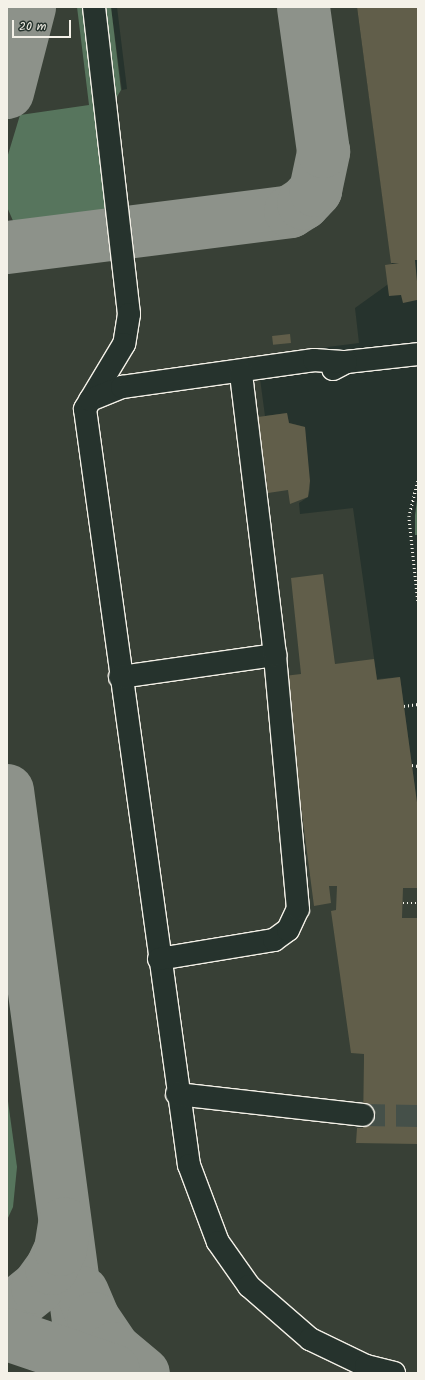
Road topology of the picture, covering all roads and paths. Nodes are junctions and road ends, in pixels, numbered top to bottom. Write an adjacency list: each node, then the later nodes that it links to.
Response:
1 (94, 7): 4 (lane)
2 (418, 354): 3 (lane)
3 (242, 372): 4 (lane); 7 (lane)
4 (90, 400): 8 (lane)
5 (418, 481): 6 (path)
6 (418, 602)
7 (275, 655): 8 (lane); 15 (lane)
8 (120, 677): 15 (lane)
9 (418, 704): 10 (path)
10 (404, 706)
11 (412, 765): 12 (path)
12 (418, 766)
13 (402, 903): 14 (path)
14 (418, 903)
15 (159, 959): 16 (lane)
16 (177, 1094): 17 (lane); 18 (lane)
17 (363, 1115)
18 (394, 1373)

